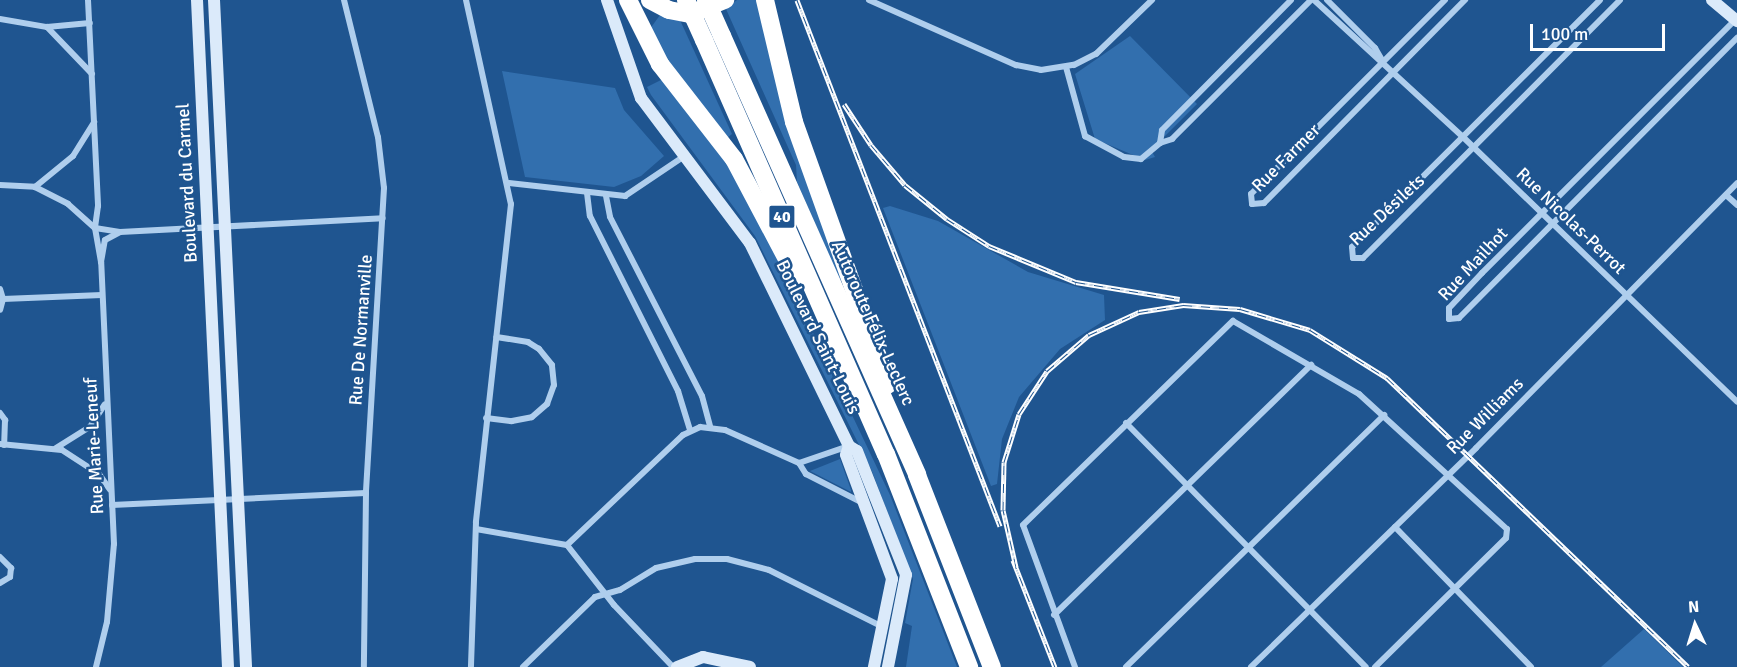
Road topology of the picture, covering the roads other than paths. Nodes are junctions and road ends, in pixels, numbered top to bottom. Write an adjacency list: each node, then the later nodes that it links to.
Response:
1 (88, 0): 25 (street)
2 (197, 0): 33 (street, Boulevard du Carmel)
3 (214, 0): 32 (street, Boulevard du Carmel)
4 (344, 0): 48 (street, Rue De Normanville)
5 (466, 0): 39 (street)
6 (607, 0): 38 (street, Boulevard Saint-Louis)
7 (628, 0): 64 (highway)
8 (650, 0): 11 (highway)
9 (686, 0): 64 (highway, 40, bridge)
10 (706, 0): 77 (highway, Autoroute Félix-Leclerc / 40, bridge)
11 (725, 0)
12 (765, 0): 77 (highway)
13 (869, 0): 29 (street)
14 (1152, 0): 29 (street)
15 (1291, 0): 36 (street)
16 (1312, 0): 28 (street, Rue Nicolas-Perrot); 36 (street)
17 (1327, 0): 28 (street, Rue Nicolas-Perrot)
18 (1444, 0): 28 (street, Rue Farmer)
19 (1465, 0): 30 (street, Rue Farmer)
20 (1600, 0): 35 (street, Rue Désilets)
21 (1620, 0): 37 (street, Rue Désilets)
22 (1712, 0): 24 (street)
23 (0, 19): 26 (street)
24 (1736, 20): 47 (street, Rue Mailhot)
25 (90, 23): 26 (street); 31 (street)
26 (47, 27): 31 (street)
27 (1737, 38): 49 (street, Rue Mailhot)
28 (1383, 63): 30 (street, Rue Nicolas-Perrot); 30 (street, Rue Farmer)
29 (1066, 67): 36 (street)
30 (1394, 72): 35 (street, Rue Nicolas-Perrot)
31 (93, 75): 34 (street)
32 (219, 95): 33 (street); 50 (street, Boulevard du Carmel)
33 (201, 96): 52 (street, Boulevard du Carmel)
34 (95, 119): 42 (street); 51 (street)
35 (1463, 137): 37 (street, Rue Nicolas-Perrot); 37 (street, Rue Désilets)
36 (1160, 143)
37 (1474, 147): 47 (street, Rue Nicolas-Perrot)
38 (686, 155): 45 (street); 74 (street, Boulevard Saint-Louis)
39 (509, 183): 43 (street); 60 (street)
40 (1737, 183): 44 (street, Rue Williams)
41 (0, 185): 42 (street)
42 (35, 187): 51 (street)
43 (587, 193): 45 (street); 72 (street)
44 (1726, 195): 46 (street); 57 (street, Rue Williams)
45 (606, 196): 71 (street)
46 (1737, 206)
47 (1542, 214): 49 (street, Rue Nicolas-Perrot); 49 (street, Rue Mailhot)
48 (383, 218): 50 (street); 80 (street, Rue De Normanville)
49 (1552, 224): 57 (street, Rue Nicolas-Perrot)
50 (225, 226): 52 (street); 61 (street, Boulevard du Carmel)
51 (95, 228): 53 (street); 54 (street)
52 (207, 228): 53 (street); 62 (street, Boulevard du Carmel)
53 (120, 232): 54 (street, Rue Marie-Leneuf)
54 (101, 262): 56 (street, Rue Marie-Leneuf)
55 (0, 289): 58 (street)
56 (102, 295): 58 (street); 65 (street, Rue Marie-Leneuf)
57 (1626, 295): 66 (street, Rue Nicolas-Perrot); 78 (street, Rue Williams)
58 (3, 299): 59 (street)
59 (0, 310)
60 (496, 337): 69 (street); 69 (street)
61 (232, 364): 62 (street); 82 (street, Boulevard du Carmel)
62 (214, 365): 83 (street, Boulevard du Carmel)
63 (1311, 365): 68 (street); 70 (street); 79 (street)
64 (860, 394): 109 (highway, 40)
65 (107, 399): 75 (street); 81 (street, Rue Marie-Leneuf)
66 (1737, 402)
67 (0, 413): 73 (street)
68 (1384, 415): 78 (street); 89 (street)
69 (486, 418): 87 (street)
70 (1126, 423): 79 (street); 95 (street)
71 (710, 426): 72 (street); 76 (street)
72 (690, 430): 88 (street)
73 (2, 444): 75 (street)
74 (849, 446): 76 (street); 84 (street, Boulevard Saint-Louis); 108 (street, Boulevard Saint-Louis)
75 (56, 448): 81 (street)
76 (799, 463): 84 (street)
77 (917, 475): 110 (highway, Autoroute Félix-Leclerc / 40)
78 (1448, 475): 86 (street, Rue Williams); 92 (street)
79 (1188, 485): 89 (street); 95 (street)
80 (366, 493): 82 (street); 102 (street, Rue De Normanville)
81 (112, 494): 85 (street, Rue Marie-Leneuf)
82 (238, 499): 83 (street); 98 (street, Boulevard du Carmel)
83 (220, 500): 85 (street); 97 (street, Boulevard du Carmel)
84 (864, 504): 96 (street, Boulevard Saint-Louis)
85 (112, 506): 99 (street, Rue Marie-Leneuf)
86 (1395, 527): 92 (street); 94 (street, Rue Williams)
87 (476, 529): 88 (street); 103 (street)
88 (567, 545): 93 (street)
89 (1249, 547): 94 (street); 112 (street)
90 (0, 557): 91 (street)
91 (0, 583)
92 (1454, 590): 115 (street); 116 (street)
93 (607, 594): 96 (street); 104 (street); 105 (street)
94 (1310, 610): 113 (street, Rue Williams); 114 (street)
95 (1054, 615): 111 (street)
96 (883, 627): 107 (street, Boulevard Saint-Louis)
97 (226, 638): 98 (street); 100 (street, Boulevard du Carmel)
98 (245, 638): 101 (street, Boulevard du Carmel)
99 (96, 667)
100 (228, 667)
101 (246, 667)
102 (364, 667)
103 (471, 667)
104 (523, 667)
105 (675, 667): 106 (street)
106 (750, 667)
107 (874, 667)
108 (888, 667)
109 (969, 667)
110 (992, 667)
111 (1075, 667)
112 (1126, 667)
113 (1251, 667)
114 (1366, 667)
115 (1376, 667)
116 (1531, 667)

